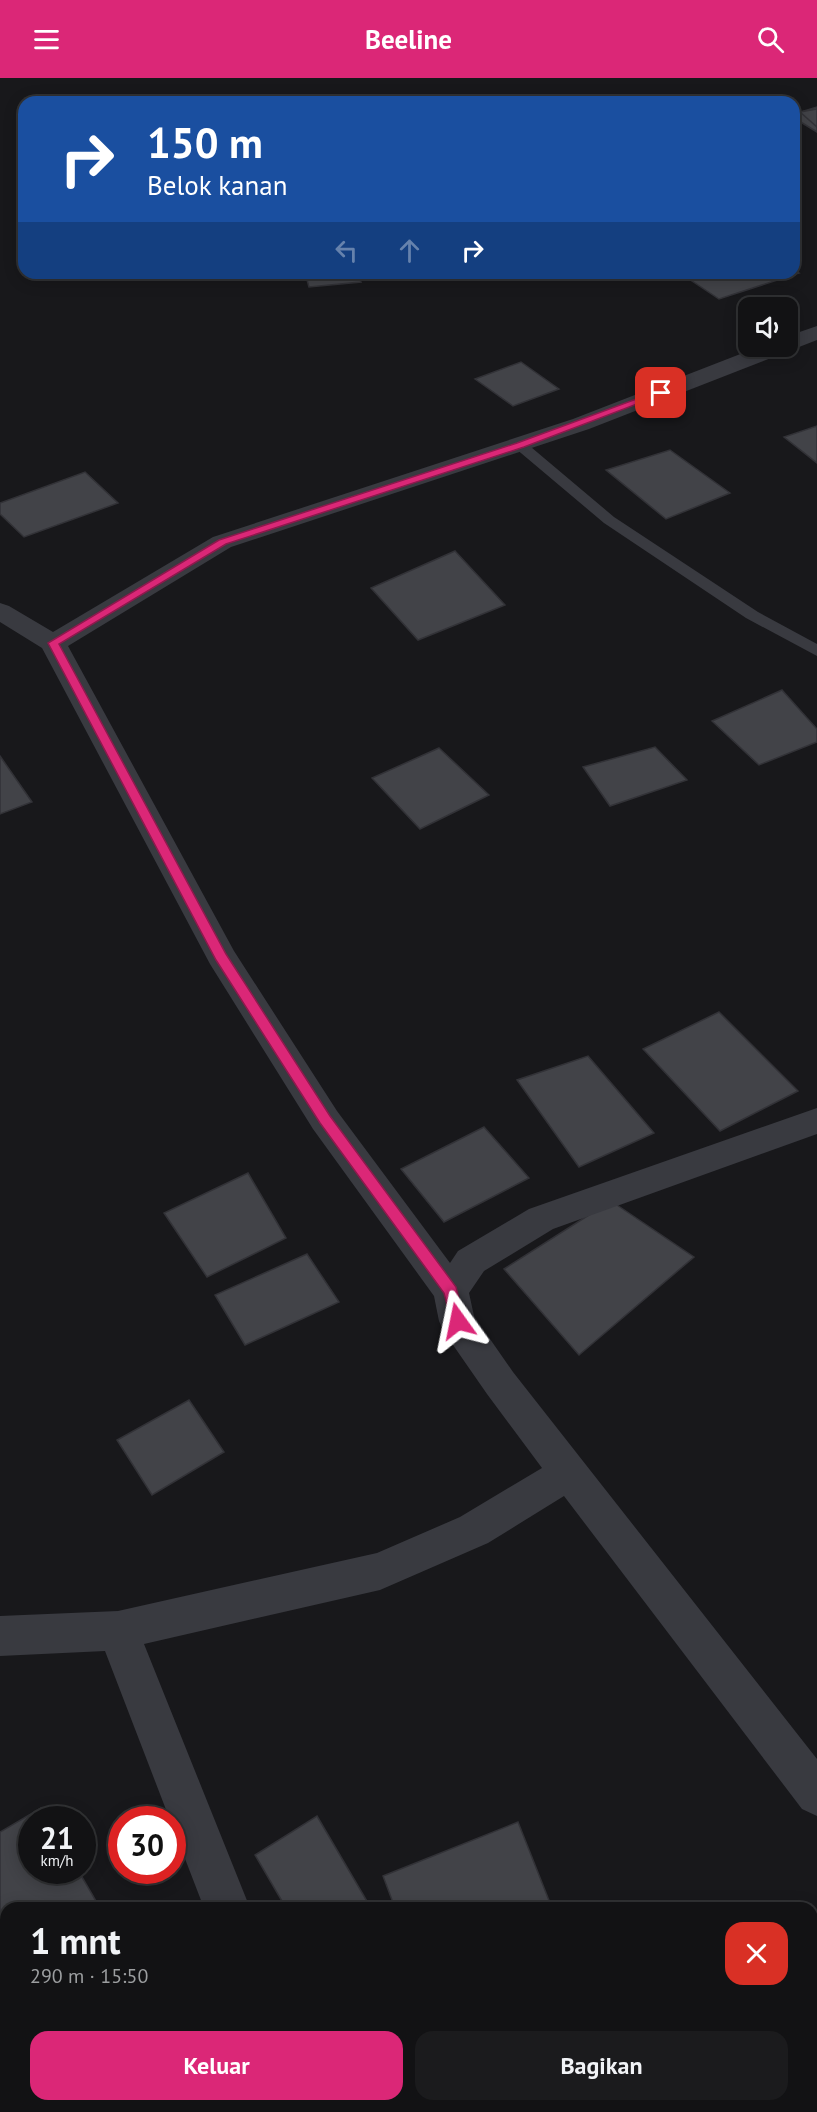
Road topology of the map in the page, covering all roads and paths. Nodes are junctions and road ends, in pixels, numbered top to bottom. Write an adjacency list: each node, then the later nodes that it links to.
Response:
1 (817, 332): 2 (street)
2 (798, 340)
3 (754, 357): 4 (street)
4 (520, 445): 6 (street); 7 (lane)
5 (0, 611): 6 (street)
6 (53, 643): 9 (street)
7 (817, 651)
8 (817, 1121): 9 (street)
9 (451, 1291): 10 (street)
10 (569, 1472): 11 (street); 13 (street)
11 (118, 1630): 12 (street); 14 (street)
12 (0, 1636)
13 (817, 1794)
14 (225, 1902)

